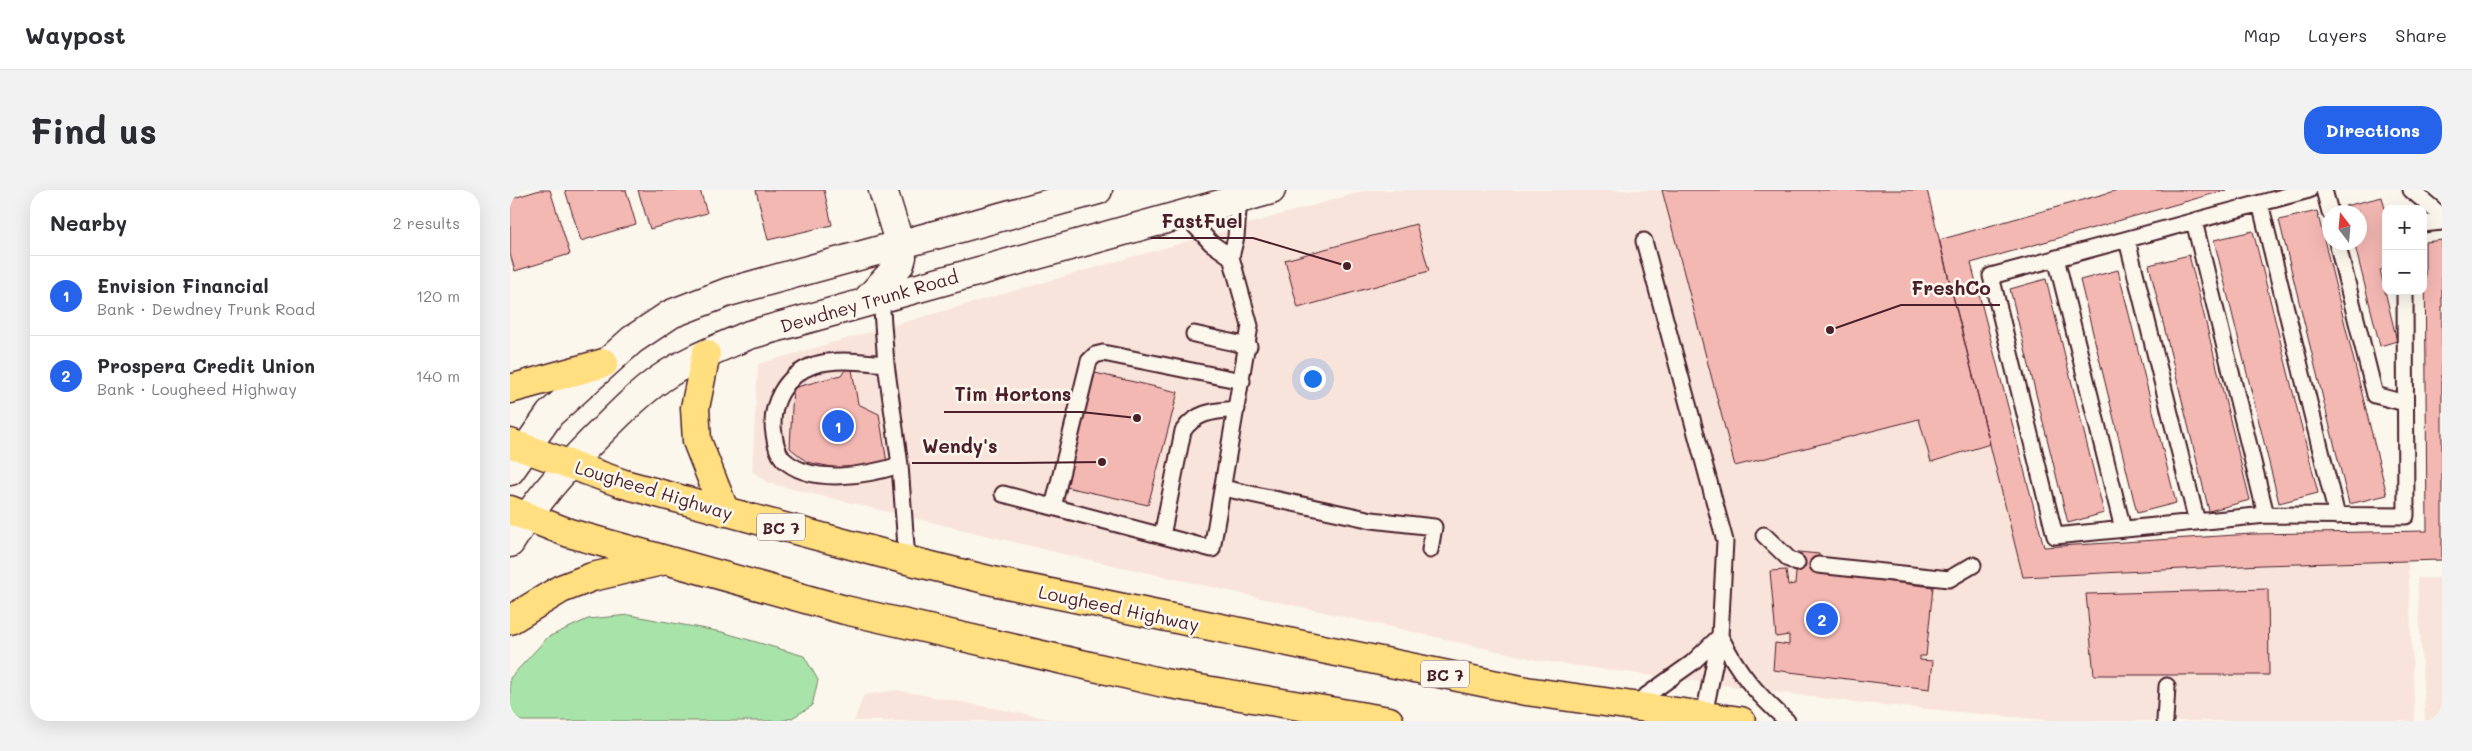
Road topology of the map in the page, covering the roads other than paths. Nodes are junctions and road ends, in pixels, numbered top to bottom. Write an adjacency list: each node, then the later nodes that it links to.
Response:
1 (883, 190): 17 (main road)
2 (1098, 190): 17 (main road)
3 (1271, 190): 7 (main road, Dewdney Trunk Road)
4 (2309, 190): 8 (lane)
5 (2324, 190): 9 (lane)
6 (2411, 190): 11 (lane)
7 (1239, 198): 10 (main road, Dewdney Trunk Road); 19 (lane)
8 (2260, 203): 12 (lane); 42 (lane)
9 (2328, 205)
10 (1184, 214): 19 (lane); 22 (main road, Dewdney Trunk Road)
11 (2442, 216)
12 (2194, 221): 15 (lane); 41 (lane)
13 (2442, 222): 14 (lane)
14 (2427, 224)
15 (2127, 240): 20 (lane); 43 (lane)
16 (1644, 241): 55 (lane)
17 (900, 245): 22 (main road); 26 (main road)
18 (2339, 250): 30 (lane)
19 (1231, 257): 24 (lane)
20 (2056, 258): 44 (lane); 44 (lane)
21 (2405, 295): 30 (lane)
22 (873, 299): 25 (main road, Dewdney Trunk Road); 27 (lane)
23 (1194, 334): 24 (lane)
24 (1249, 346): 28 (lane)
25 (706, 354): 33 (main road, Dewdney Trunk Road); 39 (highway)
26 (604, 363): 29 (highway); 32 (main road)
27 (886, 364): 34 (lane); 34 (lane)
28 (1242, 381): 31 (lane); 38 (lane)
29 (510, 389)
30 (2406, 403): 42 (lane)
31 (1237, 409): 36 (lane); 46 (lane)
32 (518, 446): 33 (highway, Lougheed Highway / BC 7); 35 (main road)
33 (568, 464): 39 (highway, Lougheed Highway / BC 7); 40 (main road, Dewdney Trunk Road)
34 (900, 465): 50 (lane)
35 (510, 471)
36 (1223, 488): 46 (lane); 48 (lane)
37 (1003, 494): 38 (lane)
38 (1053, 507): 46 (lane)
39 (725, 512): 50 (highway, Lougheed Highway / BC 7)
40 (518, 513): 47 (main road, Dewdney Trunk Road); 49 (highway)
41 (2266, 515): 42 (lane); 43 (lane)
42 (2337, 516)
43 (2197, 522): 44 (lane)
44 (2123, 529)
45 (1764, 535): 51 (lane)
46 (1162, 536)
47 (510, 543)
48 (1430, 550)
49 (669, 560): 54 (highway); 59 (highway)
50 (907, 560): 57 (highway, Lougheed Highway / BC 7)
51 (1797, 563)
52 (1818, 565): 53 (lane)
53 (1972, 565)
54 (510, 620)
55 (1720, 636): 57 (lane); 58 (lane); 61 (lane)
56 (2167, 686): 62 (lane)
57 (1633, 705): 58 (highway, Lougheed Highway / BC 7)
58 (1702, 718): 60 (highway, Lougheed Highway / BC 7)
59 (1389, 721)
60 (1741, 721)
61 (1787, 721)
62 (2165, 721)

